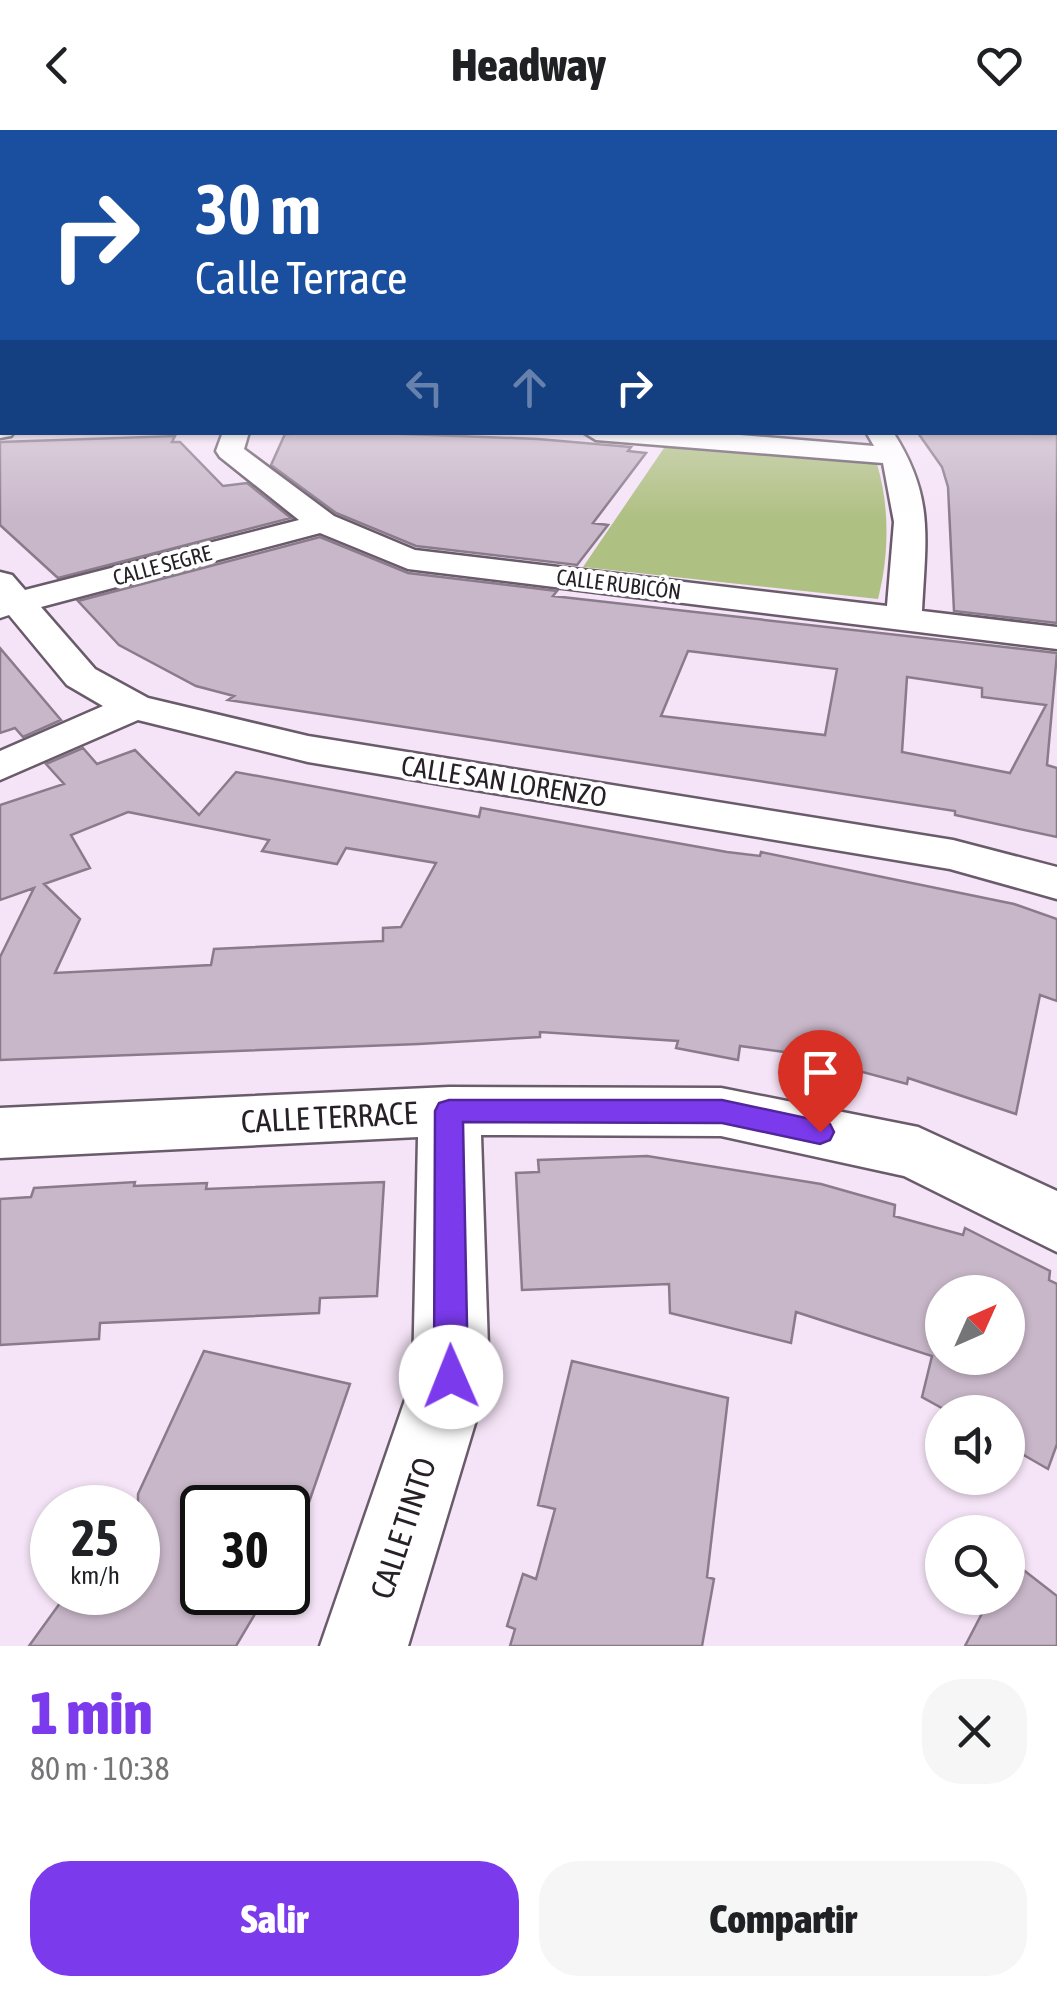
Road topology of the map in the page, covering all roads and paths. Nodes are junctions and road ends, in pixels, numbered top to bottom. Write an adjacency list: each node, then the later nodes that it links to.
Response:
1 (235, 435): 4 (street, CALLE RUBICÓN)
2 (668, 436): 3 (street)
3 (888, 444): 6 (street)
4 (323, 523): 5 (street, CALLE SEGRE); 6 (street, CALLE RUBICÓN)
5 (6, 598): 8 (street, CALLE SAN LORENZO)
6 (904, 619): 7 (street, CALLE RUBICÓN)
7 (1057, 638)
8 (134, 708): 9 (street); 10 (street, CALLE SAN LORENZO)
9 (0, 767)
10 (1057, 884)
11 (449, 1111): 12 (street, CALLE TERRACE); 13 (street, CALLE TERRACE); 14 (street, CALLE TINTO)
12 (0, 1134)
13 (1057, 1223)
14 (364, 1646)

